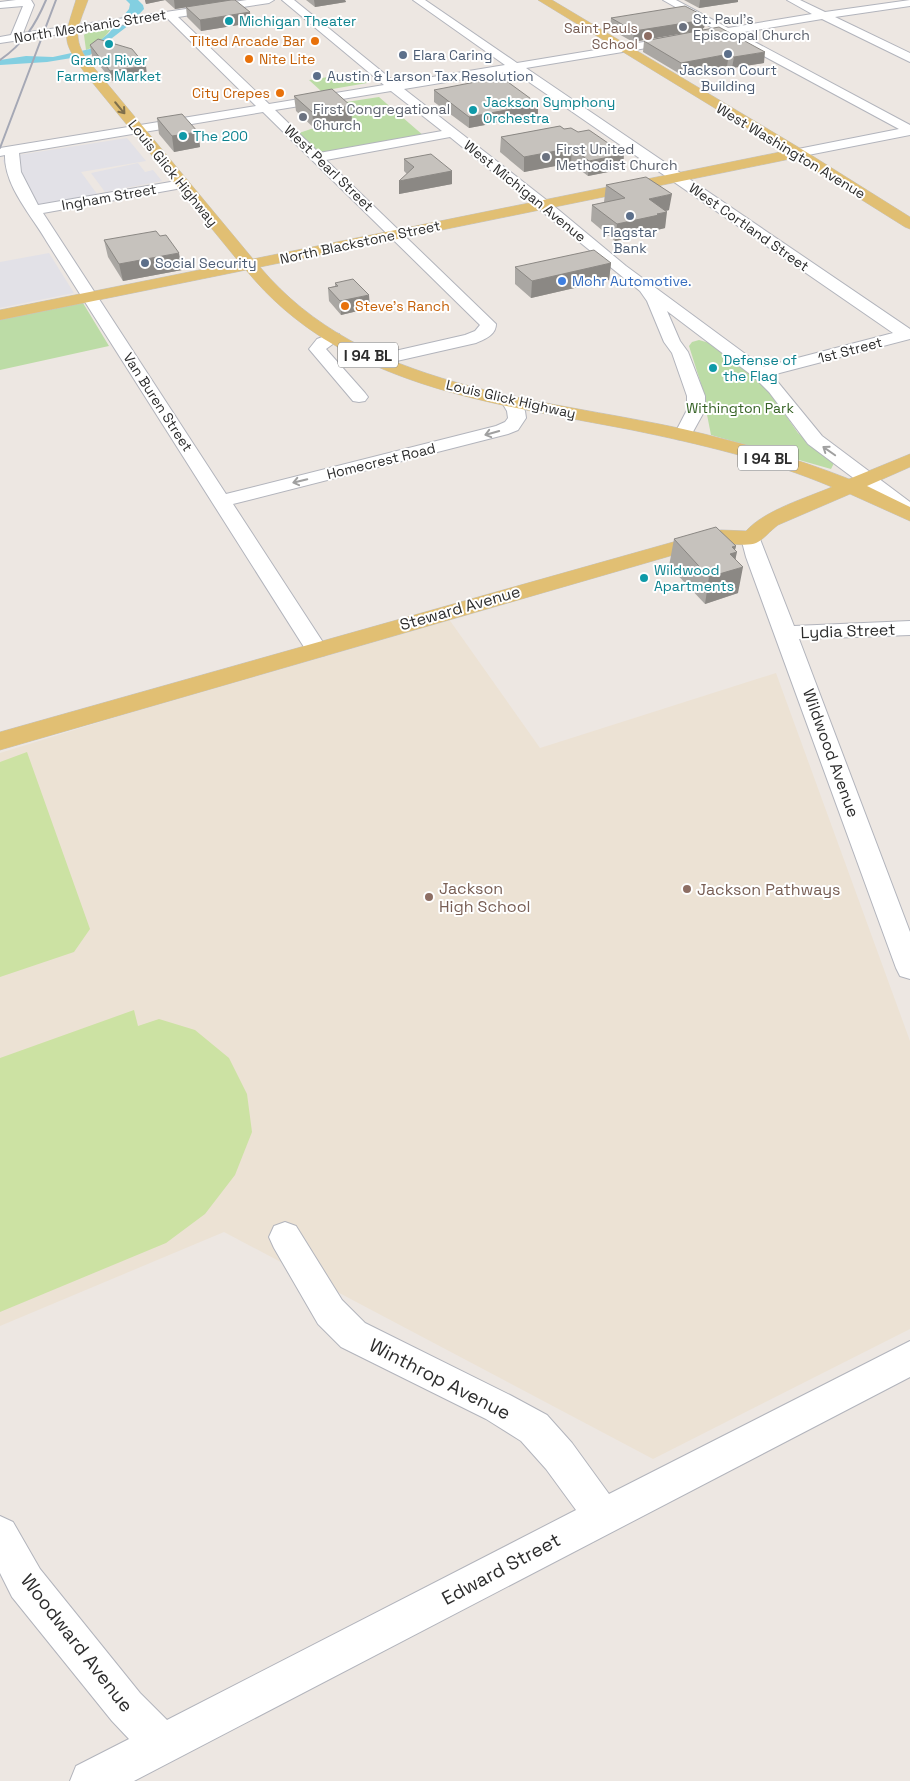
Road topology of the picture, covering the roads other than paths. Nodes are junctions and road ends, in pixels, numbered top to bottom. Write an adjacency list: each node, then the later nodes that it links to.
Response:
1 (82, 0): 16 (main road, I 94 BL)
2 (269, 0): 13 (street, North Mechanic Street)
3 (286, 0): 23 (street, West Michigan Avenue)
4 (418, 0): 22 (street, West Cortland Street)
5 (544, 0): 20 (main road, West Washington Avenue)
6 (668, 0): 17 (street)
7 (792, 0): 14 (street)
8 (26, 1): 11 (street); 18 (street)
9 (892, 3): 10 (street); 12 (street); 14 (street)
10 (910, 4): 12 (street)
11 (0, 6)
12 (910, 9)
13 (169, 14): 15 (street, North Mechanic Street); 24 (street, West Pearl Street)
14 (824, 16): 17 (street); 21 (street)
15 (142, 18): 16 (street, North Mechanic Street)
16 (74, 29): 18 (street, North Mechanic Street); 25 (main road, Louis Glick Highway / I 94 BL, one-way to 25)
17 (727, 32): 20 (street); 26 (street)
18 (16, 37): 19 (street, North Mechanic Street)
19 (0, 40)
20 (624, 49): 22 (street); 29 (main road, West Washington Avenue)
21 (910, 58)
22 (515, 67): 23 (street); 31 (street, West Cortland Street)
23 (393, 87): 24 (street); 27 (street, West Michigan Avenue)
24 (266, 108): 25 (street); 30 (street, West Pearl Street)
25 (138, 130): 28 (street); 32 (main road, Louis Glick Highway / I 94 BL)
26 (910, 130): 29 (street)
27 (452, 133): 30 (street); 33 (street, West Michigan Avenue)
28 (6, 151): 34 (street, Van Buren Street)
29 (798, 153): 31 (main road, North Blackstone Street); 35 (main road, West Washington Avenue)
30 (318, 157): 36 (street, West Pearl Street)
31 (678, 178): 33 (main road, North Blackstone Street); 44 (street, West Cortland Street)
32 (182, 184): 34 (street, Ingham Street); 37 (main road, Louis Glick Highway / I 94 BL)
33 (544, 205): 36 (main road, North Blackstone Street); 38 (street, West Michigan Avenue)
34 (36, 210): 39 (street, Van Buren Street)
35 (910, 224)
36 (397, 235): 37 (main road, North Blackstone Street); 47 (street, West Pearl Street)
37 (249, 265): 39 (main road, North Blackstone Street); 45 (main road, Louis Glick Highway / I 94 BL)
38 (646, 288): 41 (street, West Michigan Avenue); 42 (street, West Michigan Avenue)
39 (90, 297): 40 (main road, North Blackstone Street); 54 (street, Van Buren Street)
40 (0, 315)
41 (695, 324): 42 (street); 43 (street, West Michigan Avenue)
42 (666, 330): 46 (street, West Michigan Avenue)
43 (709, 334): 46 (street); 48 (street, West Michigan Avenue)
44 (908, 335): 48 (street, 1st Street)
45 (333, 338): 47 (main road, Louis Glick Highway / I 94 BL); 49 (street)
46 (680, 352): 51 (street, West Michigan Avenue)
47 (379, 360): 50 (main road, Louis Glick Highway / I 94 BL)
48 (760, 374): 53 (street, West Michigan Avenue, one-way to 48)
49 (360, 397)
50 (510, 402): 51 (main road, Louis Glick Highway / I 94 BL); 54 (street, Homecrest Road, one-way to 54)
51 (683, 435): 53 (main road, Louis Glick Highway / I 94 BL)
52 (910, 460): 53 (main road)
53 (860, 483): 55 (street, West Michigan Avenue); 56 (main road, Louis Glick Highway / I 94 BL); 57 (main road)
54 (222, 500): 60 (street, Van Buren Street)
55 (910, 511)
56 (910, 515)
57 (751, 538): 59 (street, Wildwood Avenue); 60 (main road, Steward Avenue)
58 (910, 628): 59 (street, Lydia Street)
59 (786, 633): 62 (street, Wildwood Avenue)
60 (317, 650): 61 (main road, Steward Avenue)
61 (0, 741)
62 (910, 968)
63 (285, 1236): 65 (street, Winthrop Avenue)
64 (910, 1358): 65 (street, Edward Street)
65 (603, 1516): 67 (street, Edward Street)
66 (0, 1535): 67 (street, Woodward Avenue)
67 (162, 1745): 68 (street, Edward Street)
68 (92, 1781)

